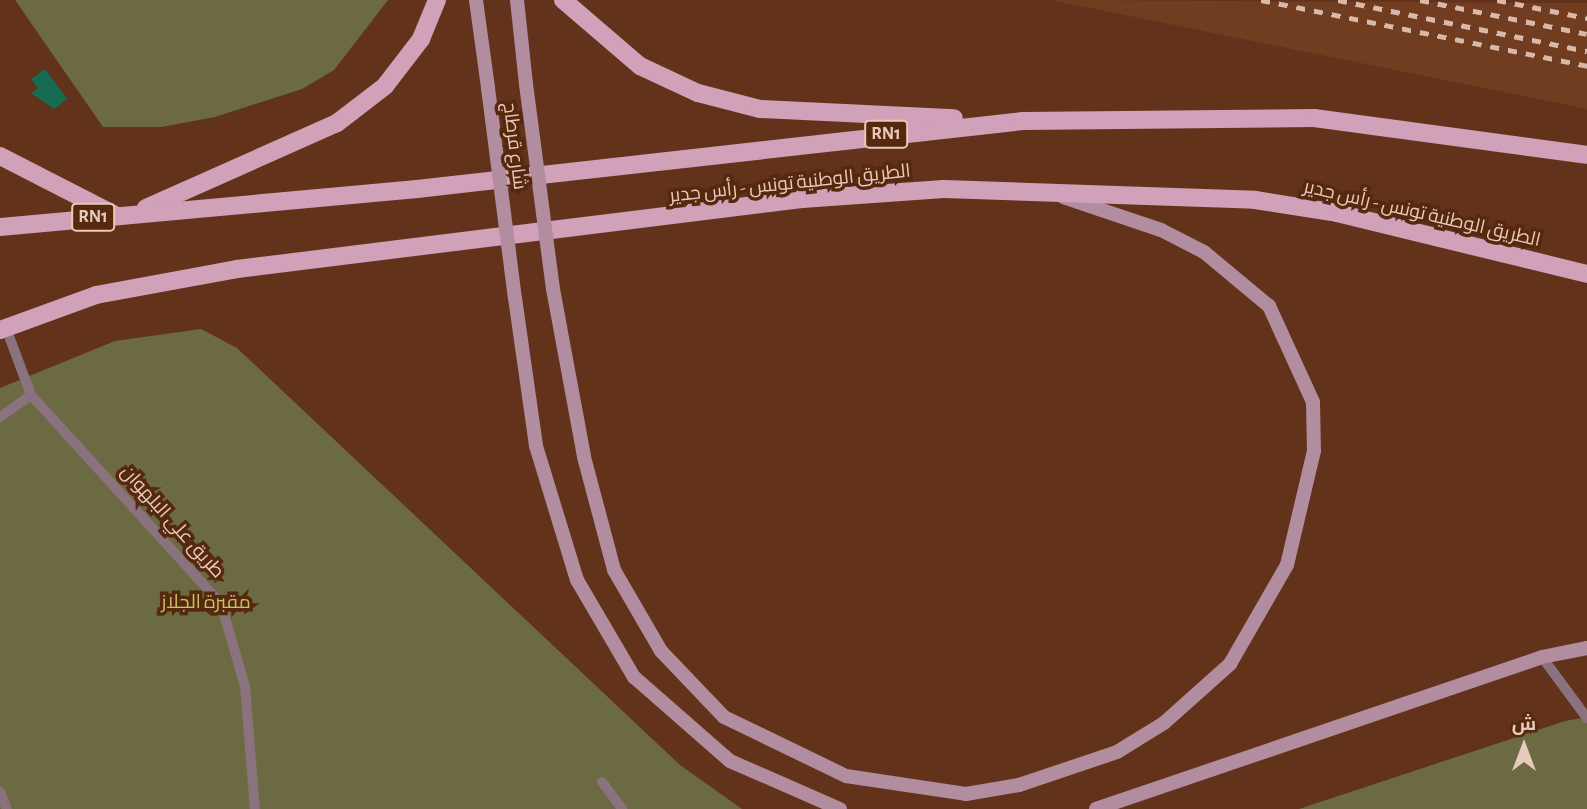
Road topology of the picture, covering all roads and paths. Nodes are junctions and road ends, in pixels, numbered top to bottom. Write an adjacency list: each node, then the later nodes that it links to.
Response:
1 (437, 0): 9 (main road)
2 (476, 0): 23 (main road, شارع قرطاج, bridge)
3 (517, 0): 8 (main road, bridge)
4 (563, 0): 5 (main road)
5 (1023, 121): 6 (main road, الطريق الوطنية تونس - رأس جدير / RN1); 9 (main road, الطريق الوطنية تونس - رأس جدير / RN1)
6 (1587, 155)
7 (0, 156): 9 (main road)
8 (1052, 194): 11 (main road, الطريق الوطنية تونس - رأس جدير); 12 (main road, الطريق الوطنية تونس - رأس جدير)
9 (123, 215): 10 (main road, الطريق الوطنية تونس - رأس جدير / RN1)
10 (0, 227)
11 (1587, 274)
12 (3, 329): 13 (lane, طريق علي البلهوان)
13 (32, 395): 14 (lane); 21 (lane, طريق علي البلهوان)
14 (0, 417)
15 (1587, 648): 16 (main road)
16 (1542, 657): 17 (lane); 24 (main road)
17 (1587, 718)
18 (602, 782): 22 (lane)
19 (0, 792): 20 (lane)
20 (7, 809)
21 (255, 809)
22 (622, 809)
23 (840, 809)
24 (1096, 809)

